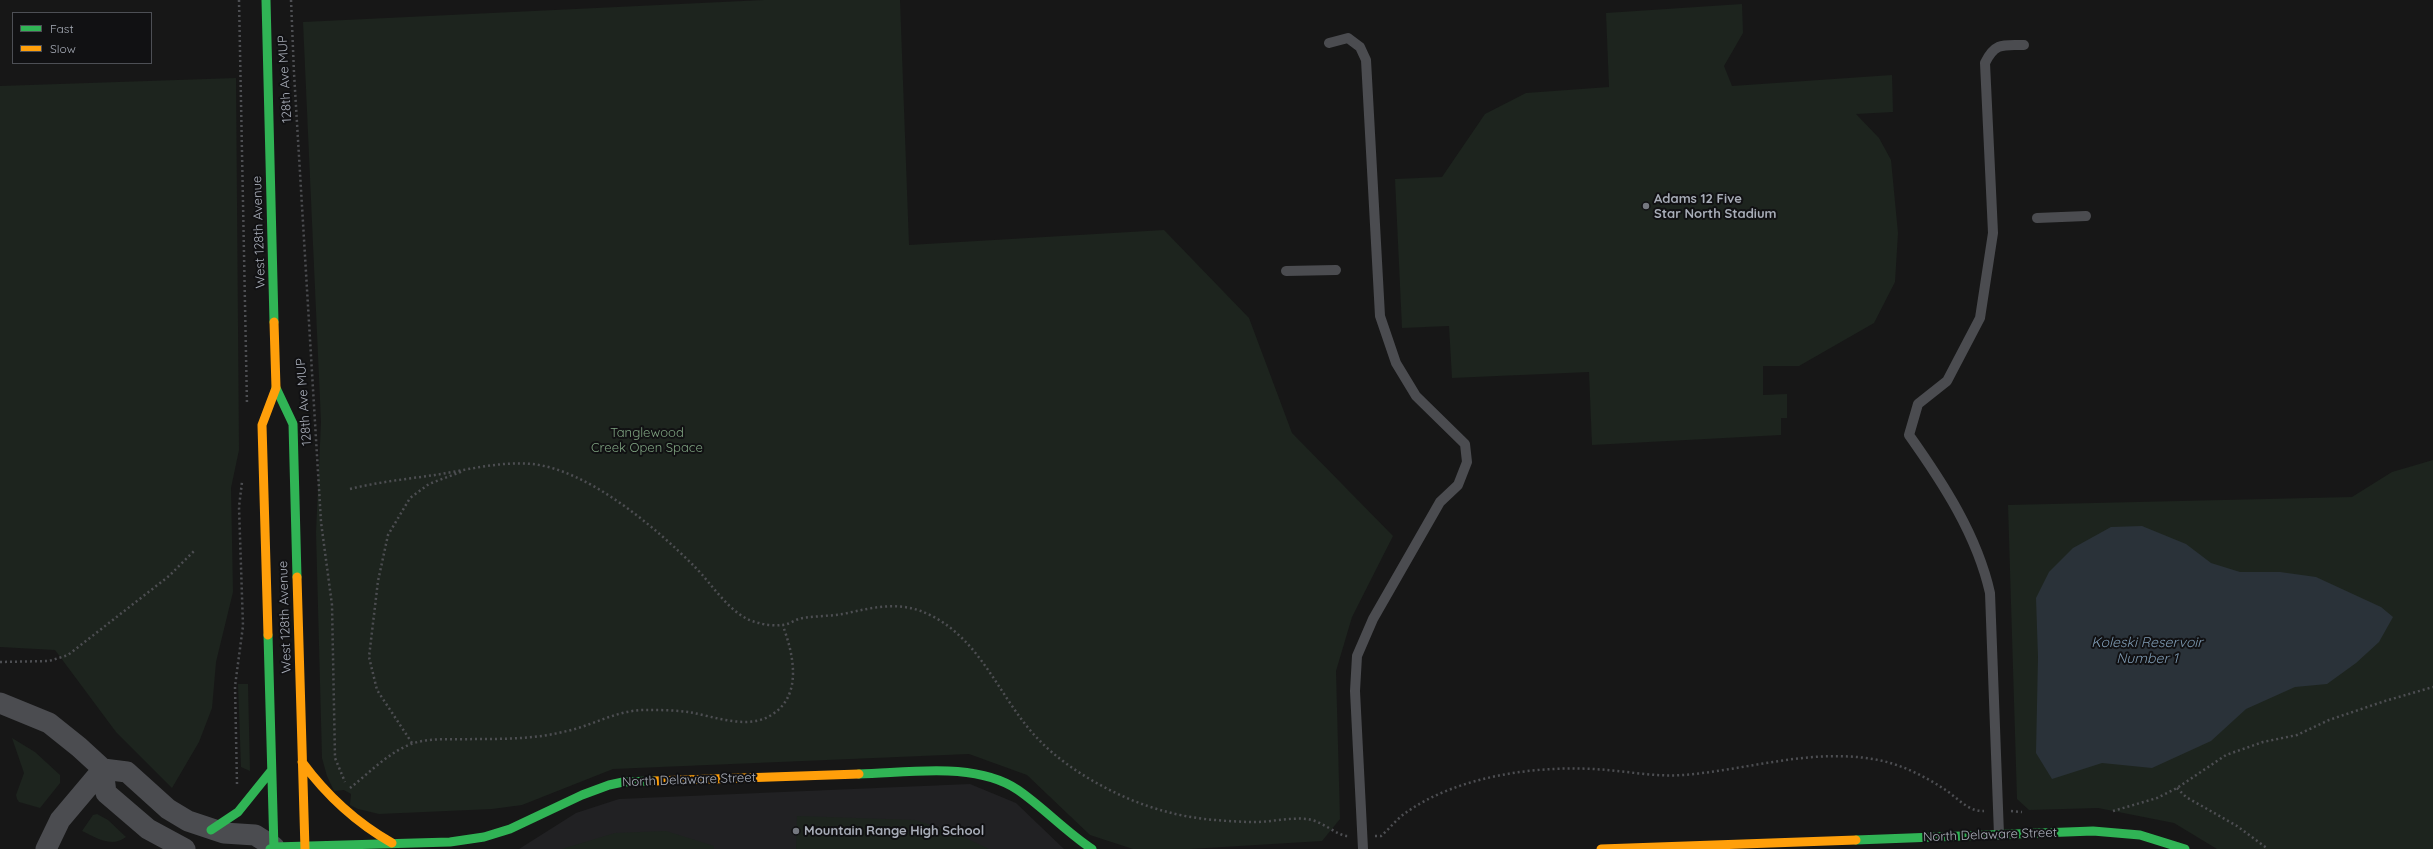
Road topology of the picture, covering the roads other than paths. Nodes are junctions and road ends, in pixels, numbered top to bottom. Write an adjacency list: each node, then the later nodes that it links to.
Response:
1 (266, 0): 8 (main road, West 128th Avenue)
2 (1329, 43): 24 (lane)
3 (2024, 45): 14 (lane)
4 (2086, 216): 5 (lane)
5 (2037, 218)
6 (1336, 270): 7 (lane)
7 (1286, 271)
8 (276, 388): 10 (main road, West 128th Avenue); 12 (main road, West 128th Avenue)
9 (0, 703): 11 (street)
10 (302, 762): 15 (main road); 17 (main road, West 128th Avenue)
11 (103, 769): 13 (street); 20 (street); 21 (street)
12 (271, 771): 13 (main road); 18 (main road, West 128th Avenue)
13 (211, 830): 18 (street)
14 (1999, 835): 16 (main road, North Delaware Street); 26 (main road, North Delaware Street)
15 (394, 844): 17 (main road, North Delaware Street); 22 (main road); 23 (main road, North Delaware Street)
16 (1760, 846): 19 (main road, North Delaware Street)
17 (305, 847): 18 (main road, North Delaware Street)
18 (273, 848)
19 (1647, 848): 25 (main road, North Delaware Street)
20 (46, 849)
21 (185, 849)
22 (384, 849)
23 (1092, 849)
24 (1363, 849)
25 (1601, 849)
26 (2185, 849)

